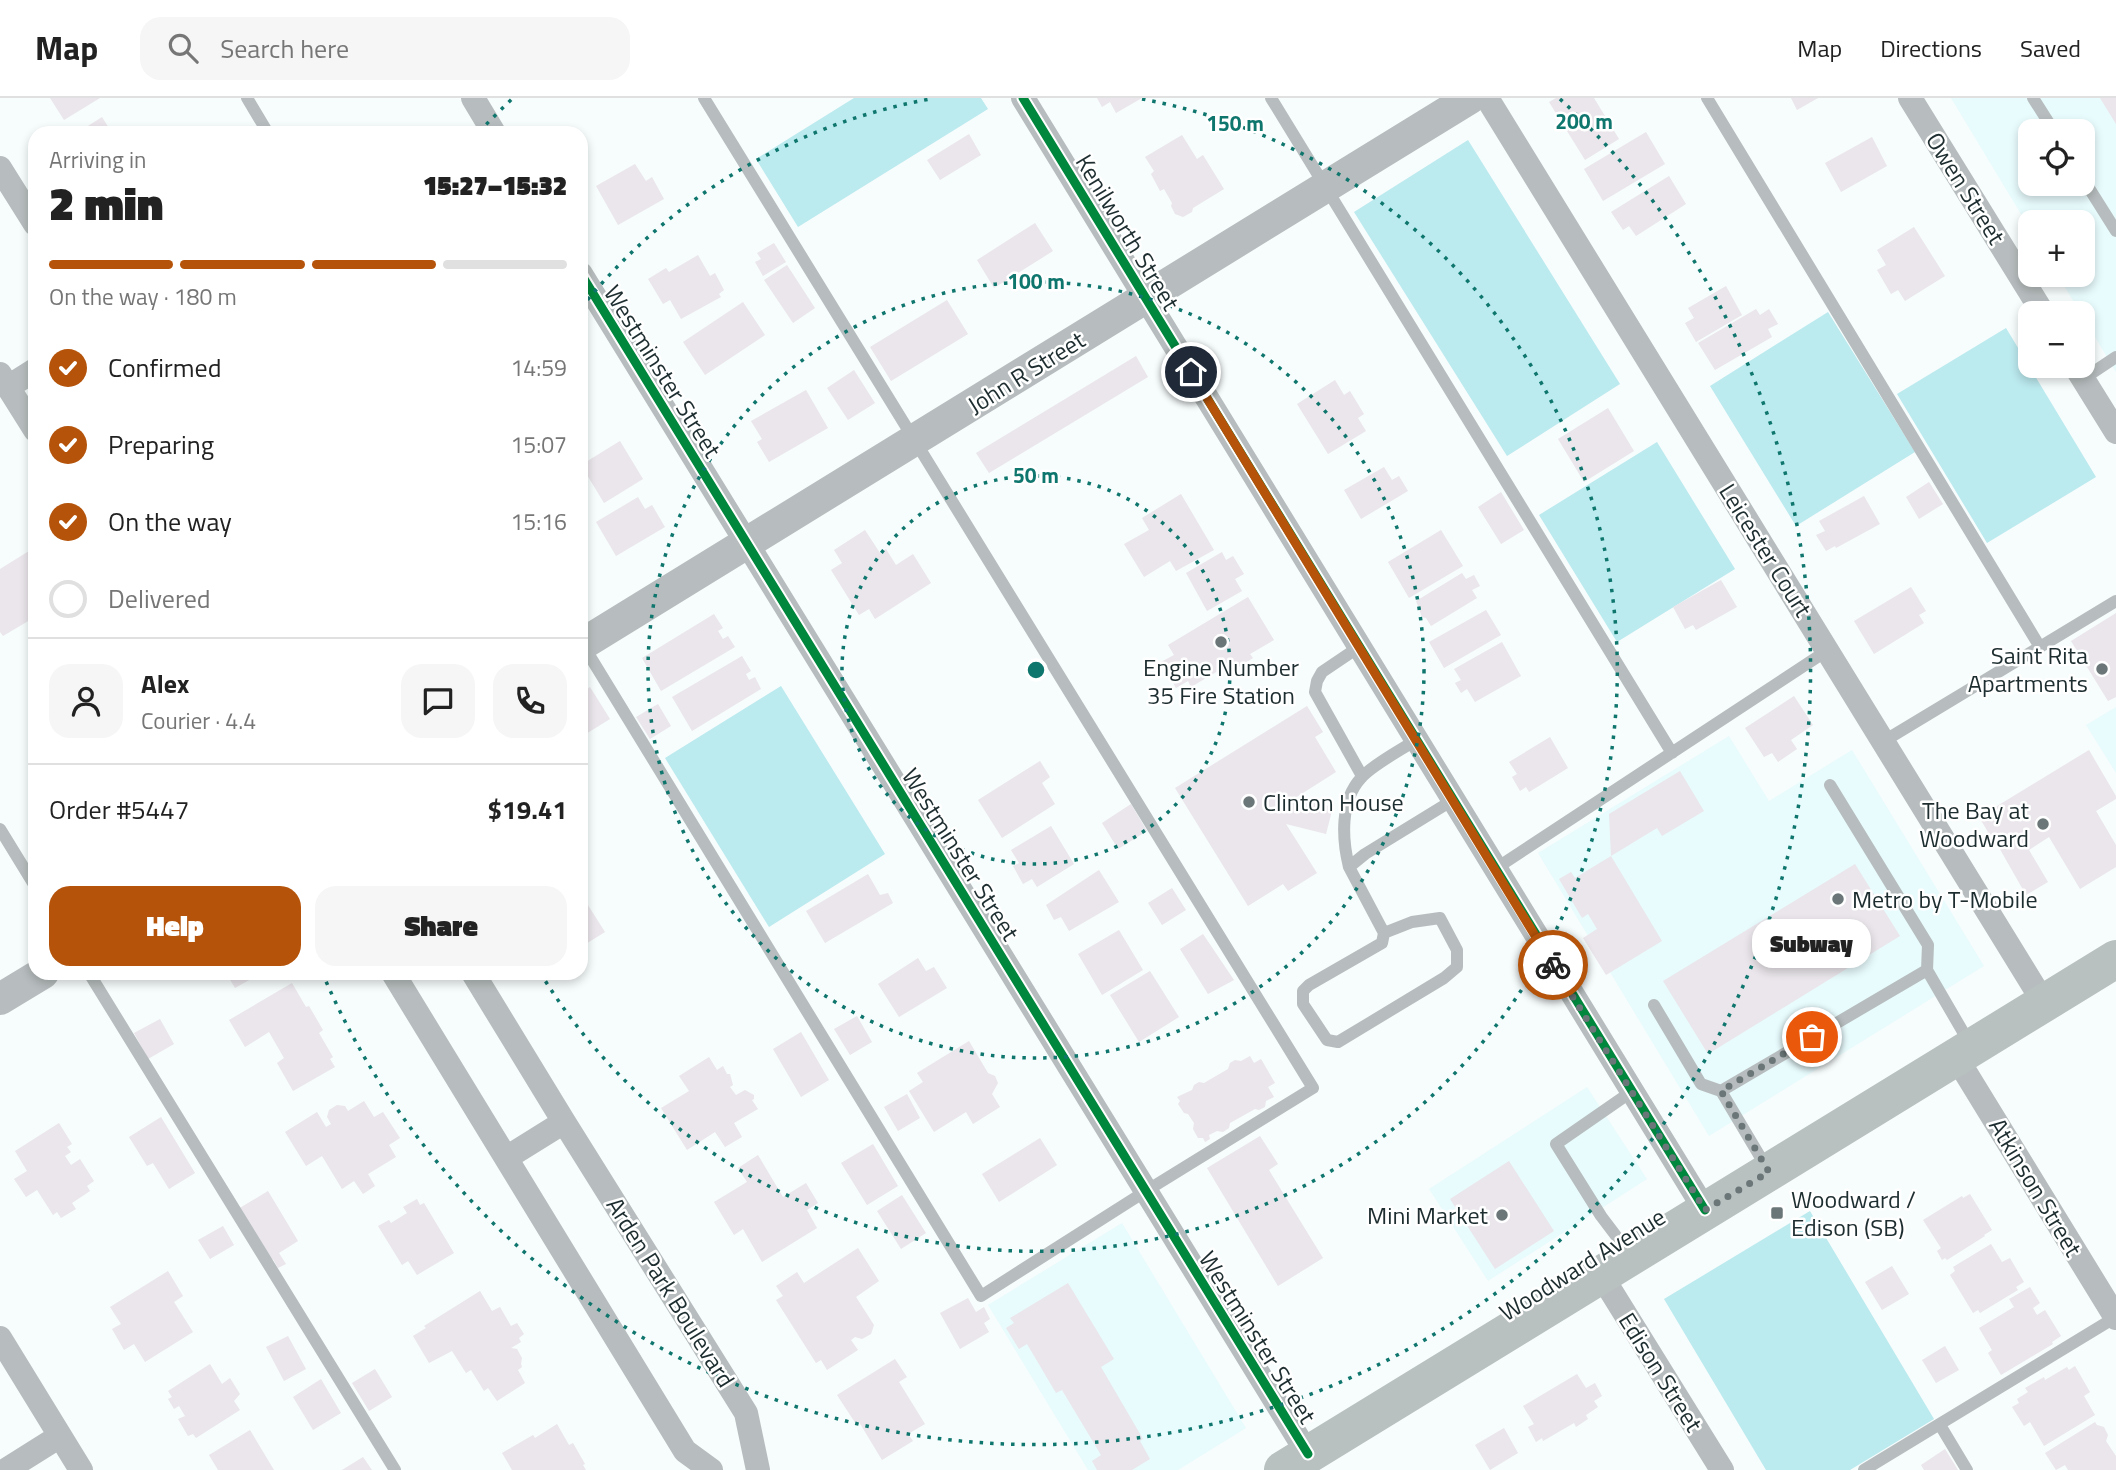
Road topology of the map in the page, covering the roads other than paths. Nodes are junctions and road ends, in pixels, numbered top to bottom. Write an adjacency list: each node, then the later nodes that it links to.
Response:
1 (247, 98): 12 (lane)
2 (473, 98): 13 (street)
3 (704, 98): 29 (lane)
4 (1023, 98): 20 (street, Kenilworth Street)
5 (1271, 98): 15 (lane)
6 (1470, 98): 15 (street, John R Street)
7 (1487, 98): 35 (street, Leicester Court)
8 (1707, 98): 34 (lane)
9 (1910, 98): 21 (street, Owen Street)
10 (2033, 98): 11 (lane)
11 (2046, 119)
12 (264, 126)
13 (490, 126)
14 (0, 168): 17 (street)
15 (1326, 188): 20 (street, John R Street); 39 (lane)
16 (2094, 196): 18 (lane)
17 (28, 213)
18 (2116, 231)
19 (588, 285): 30 (street, Westminster Street)
20 (1146, 299): 29 (street, John R Street); 33 (street, Kenilworth Street)
21 (2036, 301)
22 (2116, 357): 23 (lane)
23 (2095, 366)
24 (28, 372): 26 (street)
25 (2083, 378): 28 (street)
26 (4, 380): 27 (street)
27 (28, 419)
28 (2116, 432)
29 (915, 440): 30 (street, John R Street); 63 (lane)
30 (747, 544): 32 (street, John R Street); 63 (street, Westminster Street)
31 (2116, 601): 34 (lane)
32 (588, 639)
33 (1359, 647): 37 (street, Kenilworth Street); 40 (lane)
34 (2040, 647): 38 (lane)
35 (1828, 650): 38 (street, Leicester Court); 39 (lane)
36 (588, 654): 63 (lane)
37 (1416, 740): 40 (lane); 42 (street, Kenilworth Street)
38 (1884, 741): 55 (street, Leicester Court)
39 (1672, 753): 45 (lane)
40 (1362, 776): 44 (lane)
41 (1830, 785): 49 (lane)
42 (1453, 800): 44 (lane); 45 (street, Kenilworth Street)
43 (0, 829): 46 (lane)
44 (1349, 867): 47 (lane)
45 (1495, 869): 59 (street, Kenilworth Street)
46 (28, 875)
47 (1384, 933): 47 (lane)
48 (2116, 959): 55 (main road, Woodward Avenue)
49 (1927, 970): 57 (lane); 58 (lane)
50 (31, 980): 54 (street)
51 (93, 980): 74 (lane)
52 (397, 980): 61 (street)
53 (477, 980): 60 (street, Arden Park Boulevard)
54 (0, 999)
55 (2044, 1003): 57 (main road, Woodward Avenue)
56 (1654, 1005): 58 (lane)
57 (1964, 1052): 62 (main road, Woodward Avenue); 66 (street, Atkinson Street)
58 (1721, 1091): 62 (lane)
59 (1631, 1092): 64 (street, Kenilworth Street); 65 (lane)
60 (564, 1122): 61 (street); 75 (street, Arden Park Boulevard)
61 (506, 1158): 71 (street)
62 (1769, 1172): 64 (main road, Woodward Avenue)
63 (1146, 1191): 70 (street, Westminster Street)
64 (1705, 1210): 65 (main road, Woodward Avenue)
65 (1616, 1266): 70 (main road, Woodward Avenue); 76 (street, Edison Street)
66 (2116, 1317): 68 (lane)
67 (0, 1338): 69 (street)
68 (1940, 1425): 77 (lane); 78 (lane)
69 (60, 1436): 72 (street); 73 (street)
70 (1295, 1462)
71 (703, 1468)
72 (6, 1470)
73 (81, 1470)
74 (395, 1470)
75 (758, 1470)
76 (1722, 1470)
77 (1864, 1470)
78 (1967, 1470)

